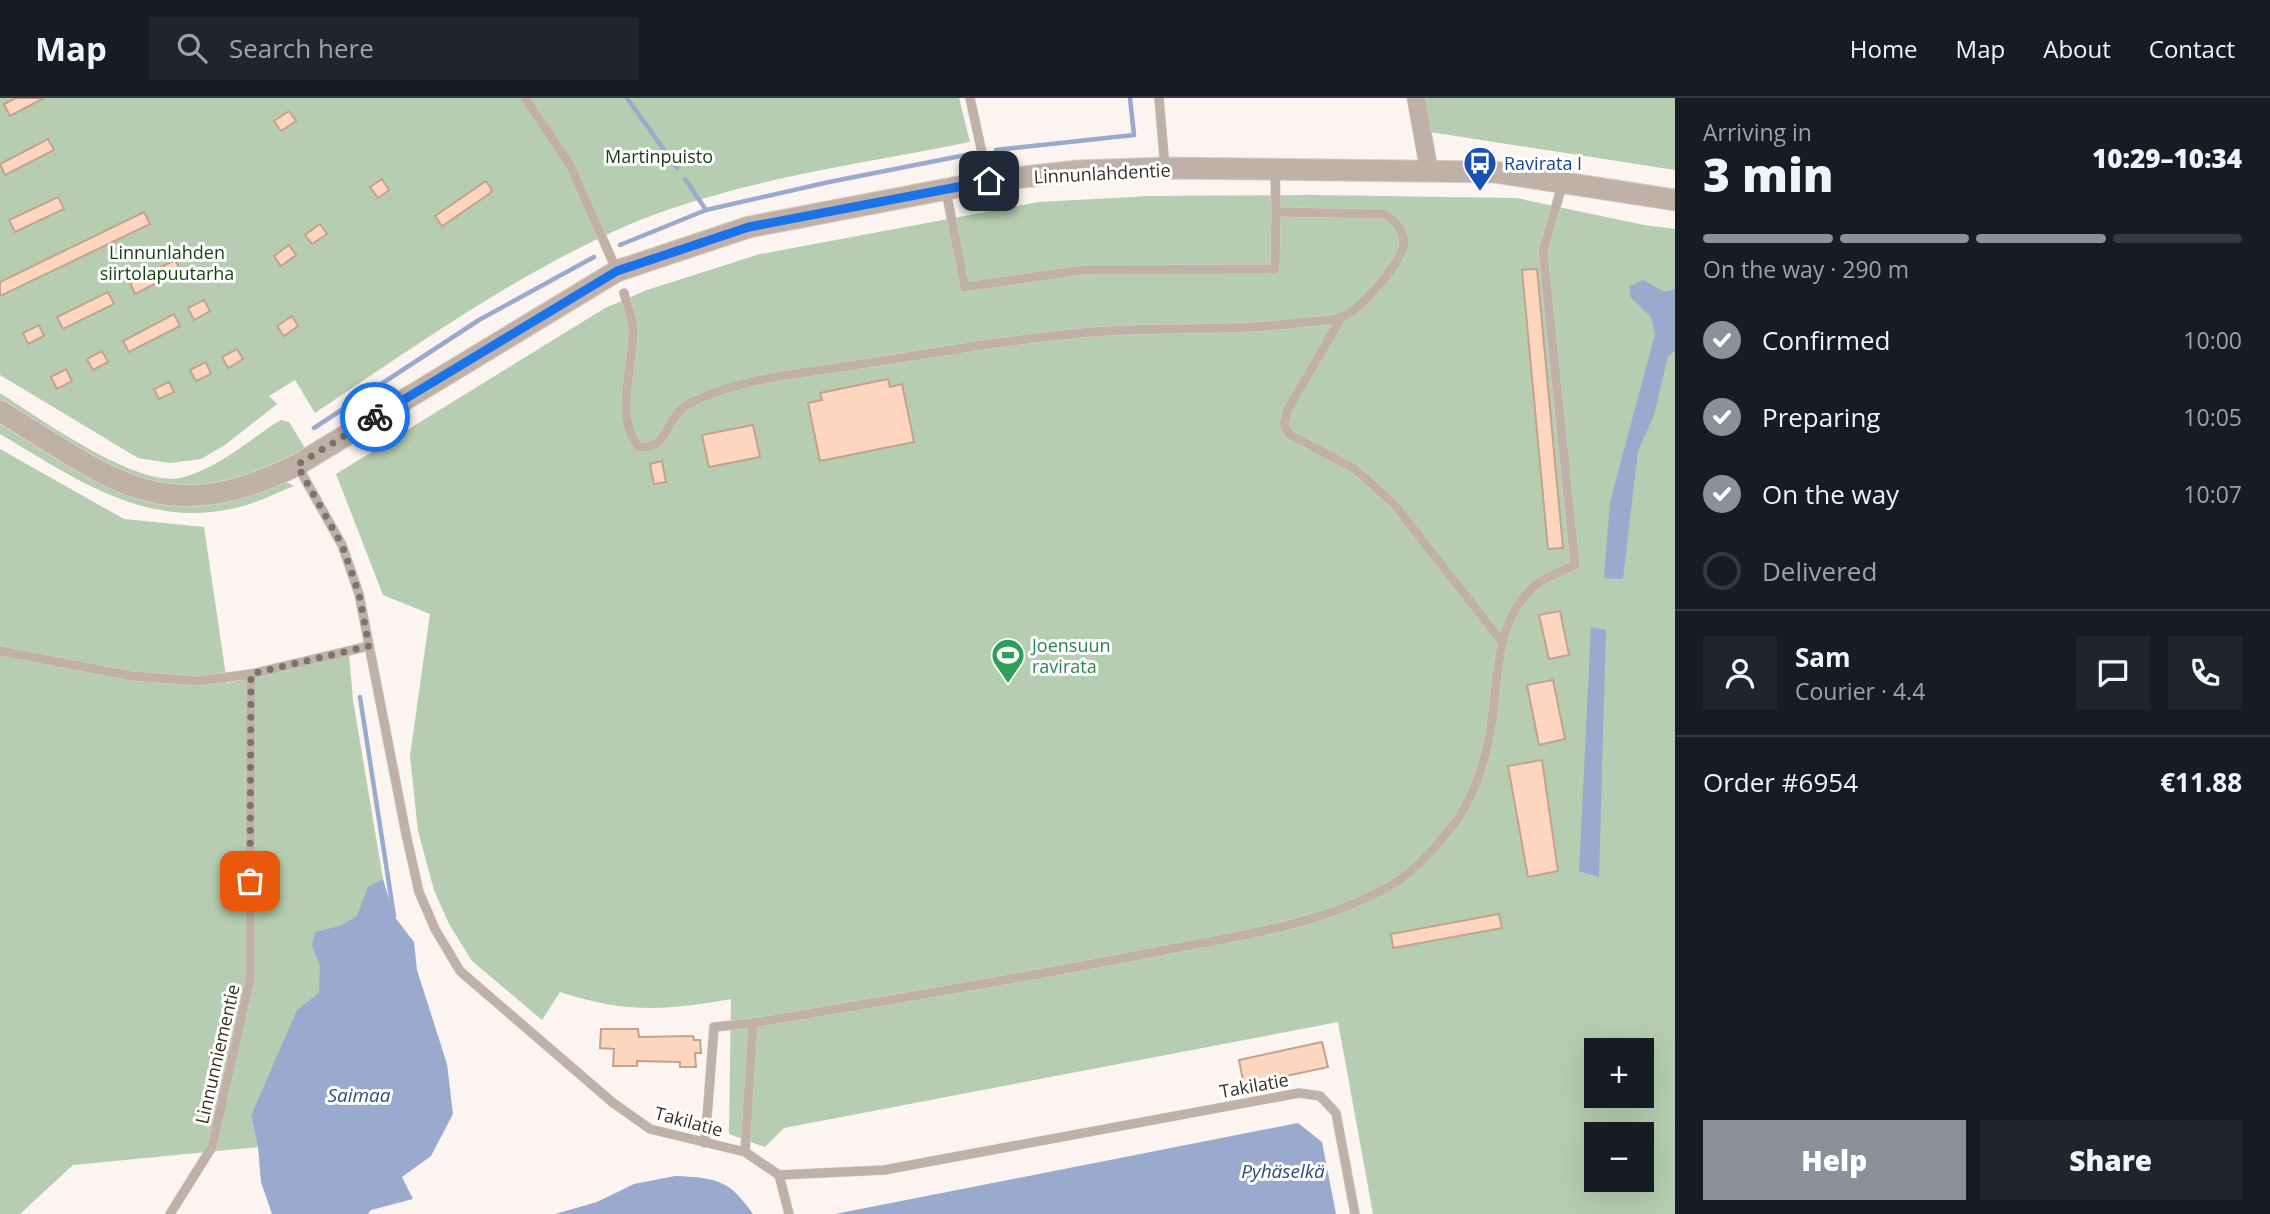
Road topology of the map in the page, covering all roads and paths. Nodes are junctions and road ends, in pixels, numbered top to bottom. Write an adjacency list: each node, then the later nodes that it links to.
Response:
1 (525, 98): 13 (lane)
2 (970, 98): 9 (lane)
3 (1159, 98): 5 (lane)
4 (1416, 98): 7 (street)
5 (1165, 168): 6 (street, Linnunlahdentie); 9 (street, Linnunlahdentie)
6 (1275, 169): 7 (street, Linnunlahdentie); 12 (lane)
7 (1429, 170): 8 (street, Linnunlahdentie)
8 (1564, 180): 11 (street, Linnunlahdentie); 18 (lane)
9 (989, 181): 10 (street, Linnunlahdentie)
10 (946, 191): 12 (lane); 13 (street, Linnunlahdentie)
11 (1675, 200)
12 (1276, 212): 15 (lane)
13 (617, 271): 17 (street, Linnunlahdentie)
14 (624, 293): 15 (lane)
15 (1341, 318): 18 (lane)
16 (0, 411): 17 (street, Linnunlahdentie)
17 (297, 465): 19 (lane, Takilatie)
18 (1502, 642): 22 (lane)
19 (369, 646): 21 (lane); 23 (lane, Takilatie)
20 (0, 651): 21 (lane)
21 (251, 674): 26 (lane, Linnunniementie)
22 (753, 1023): 23 (lane); 24 (lane)
23 (705, 1143): 24 (lane, Takilatie)
24 (746, 1152): 25 (lane, Takilatie)
25 (779, 1175): 27 (lane); 28 (lane, Takilatie)
26 (170, 1214)
27 (789, 1214)
28 (1355, 1214)

